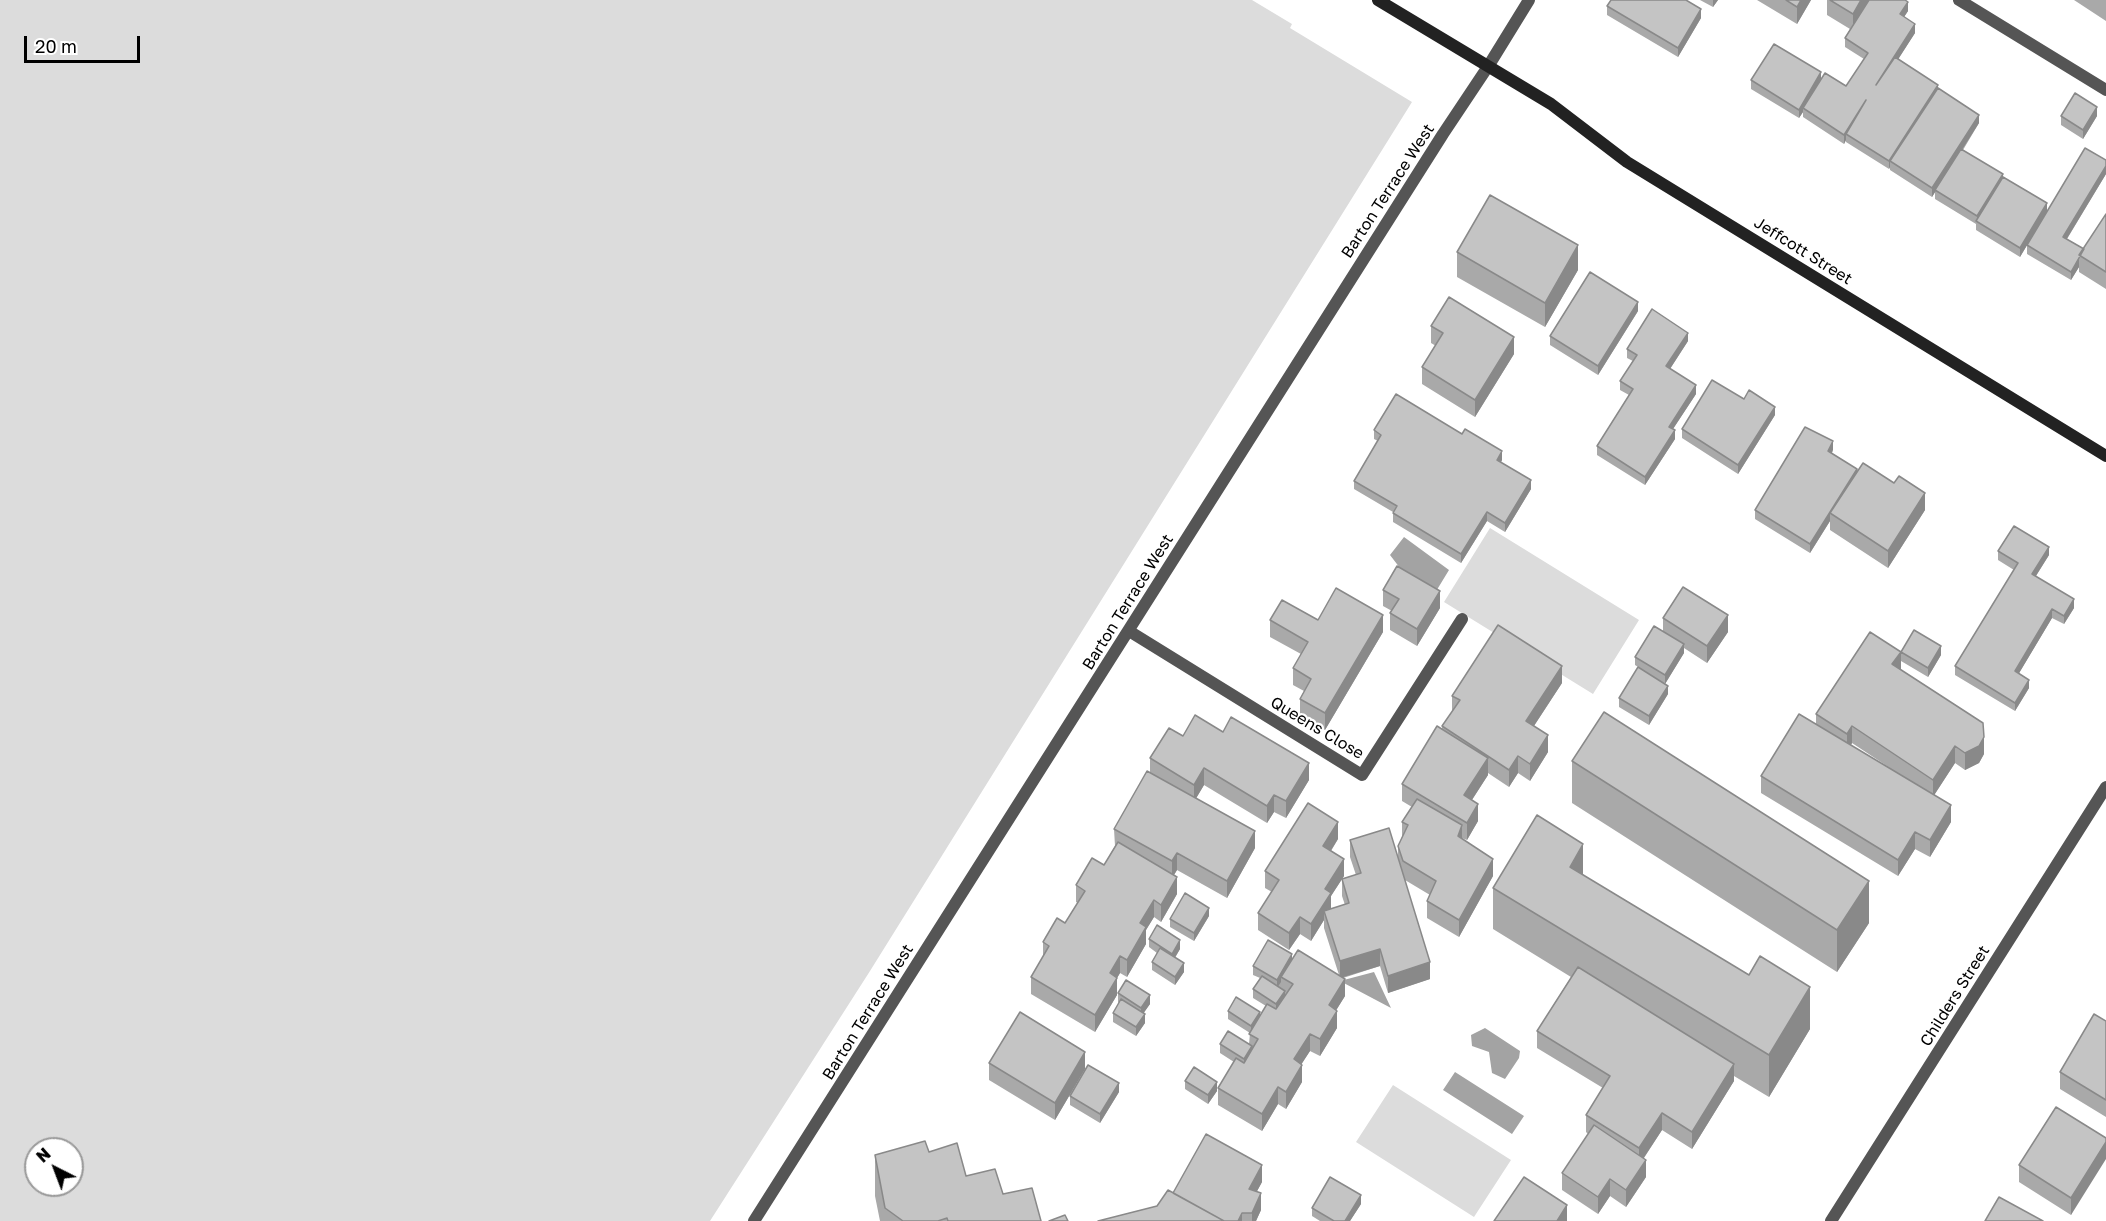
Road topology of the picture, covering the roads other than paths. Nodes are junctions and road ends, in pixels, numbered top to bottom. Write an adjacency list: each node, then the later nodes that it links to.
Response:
1 (1378, 0): 4 (main road, Jeffcott Street)
2 (1529, 0): 4 (street, Barton Terrace West)
3 (1959, 0): 5 (street)
4 (1489, 65): 6 (main road, Jeffcott Street); 8 (street, Barton Terrace West)
5 (2106, 90)
6 (2106, 456)
7 (1462, 619): 8 (street, Queens Close)
8 (1129, 631): 10 (street, Barton Terrace West)
9 (2104, 796): 11 (street, Childers Street)
10 (754, 1221)
11 (1831, 1221)

